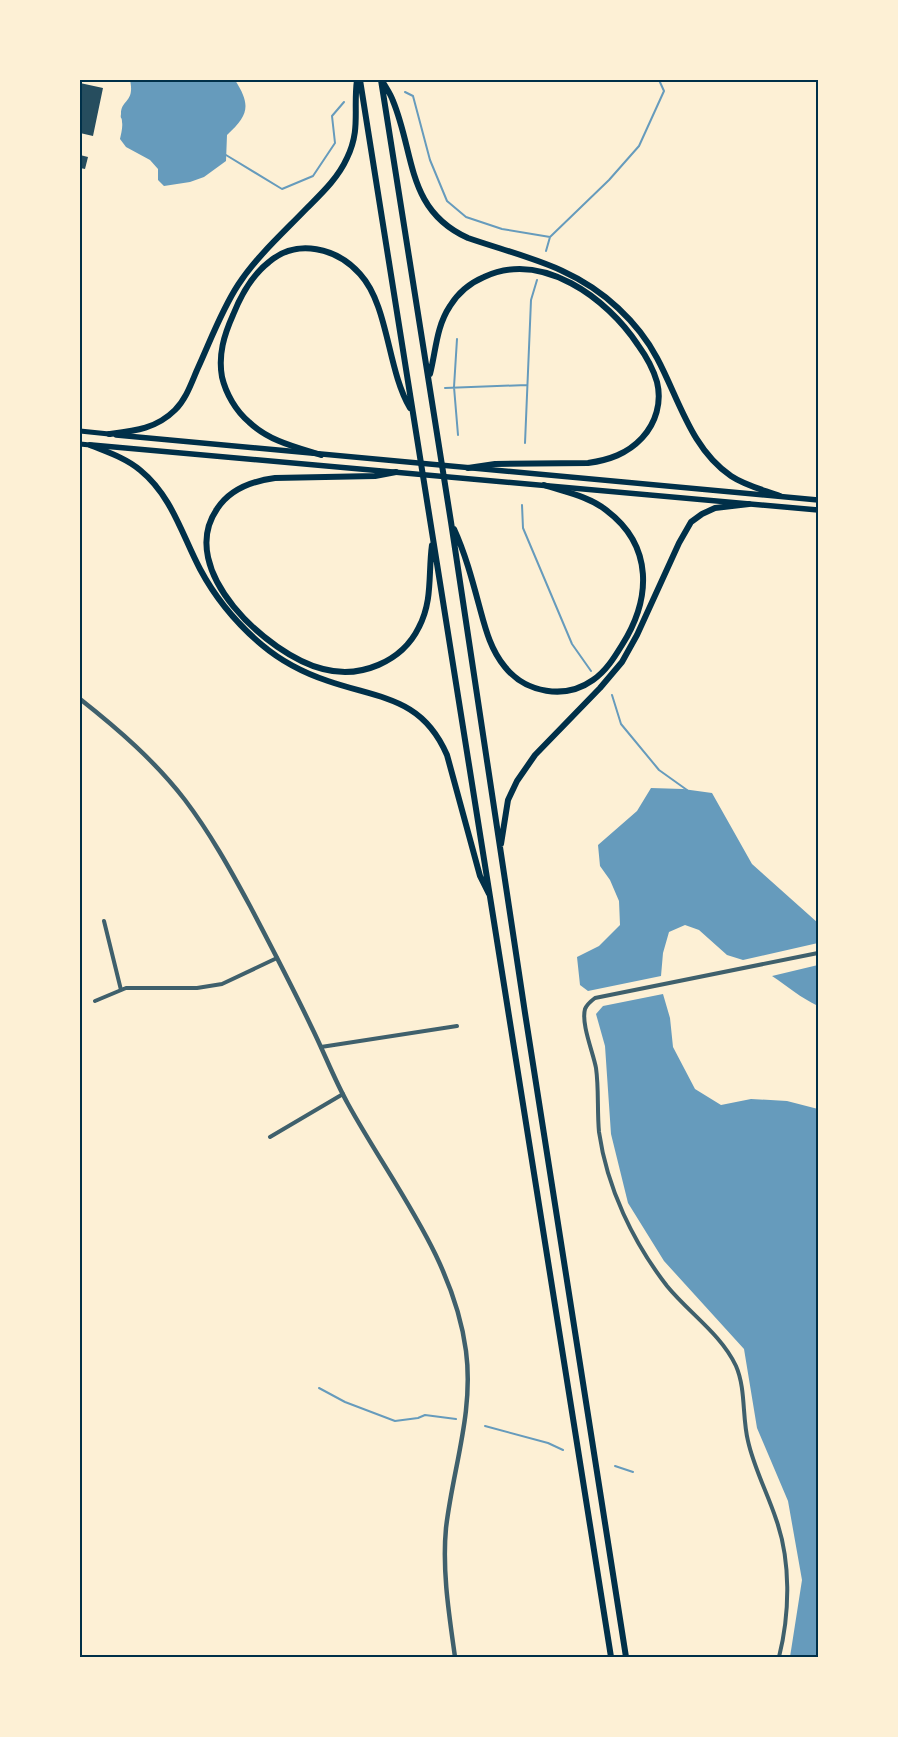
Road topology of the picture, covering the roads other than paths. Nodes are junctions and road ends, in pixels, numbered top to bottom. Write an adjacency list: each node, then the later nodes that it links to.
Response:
1 (359, 80): 4 (highway); 6 (highway)
2 (382, 80): 3 (highway); 13 (highway)
3 (428, 378): 10 (highway); 17 (highway)
4 (413, 412): 9 (highway); 18 (highway)
5 (80, 431): 6 (main road)
6 (109, 434): 9 (main road)
7 (80, 444): 8 (main road)
8 (90, 445): 11 (main road); 21 (highway)
9 (321, 455): 10 (main road)
10 (468, 468): 13 (main road)
11 (396, 472): 12 (main road); 18 (highway)
12 (544, 485): 15 (main road); 17 (highway)
13 (780, 496): 14 (main road)
14 (818, 500)
15 (749, 504): 16 (main road); 20 (highway)
16 (818, 510)
17 (451, 522): 20 (highway)
18 (433, 536): 21 (highway)
19 (80, 699): 24 (street)
20 (500, 848): 33 (highway)
21 (492, 900): 32 (highway)
22 (104, 921): 25 (street)
23 (818, 953): 34 (street)
24 (277, 958): 25 (street); 28 (street)
25 (121, 990): 26 (street)
26 (95, 1000)
27 (457, 1026): 28 (street)
28 (321, 1046): 29 (street)
29 (342, 1094): 30 (street); 31 (street)
30 (270, 1137)
31 (455, 1657)
32 (611, 1657)
33 (626, 1657)
34 (779, 1657)

